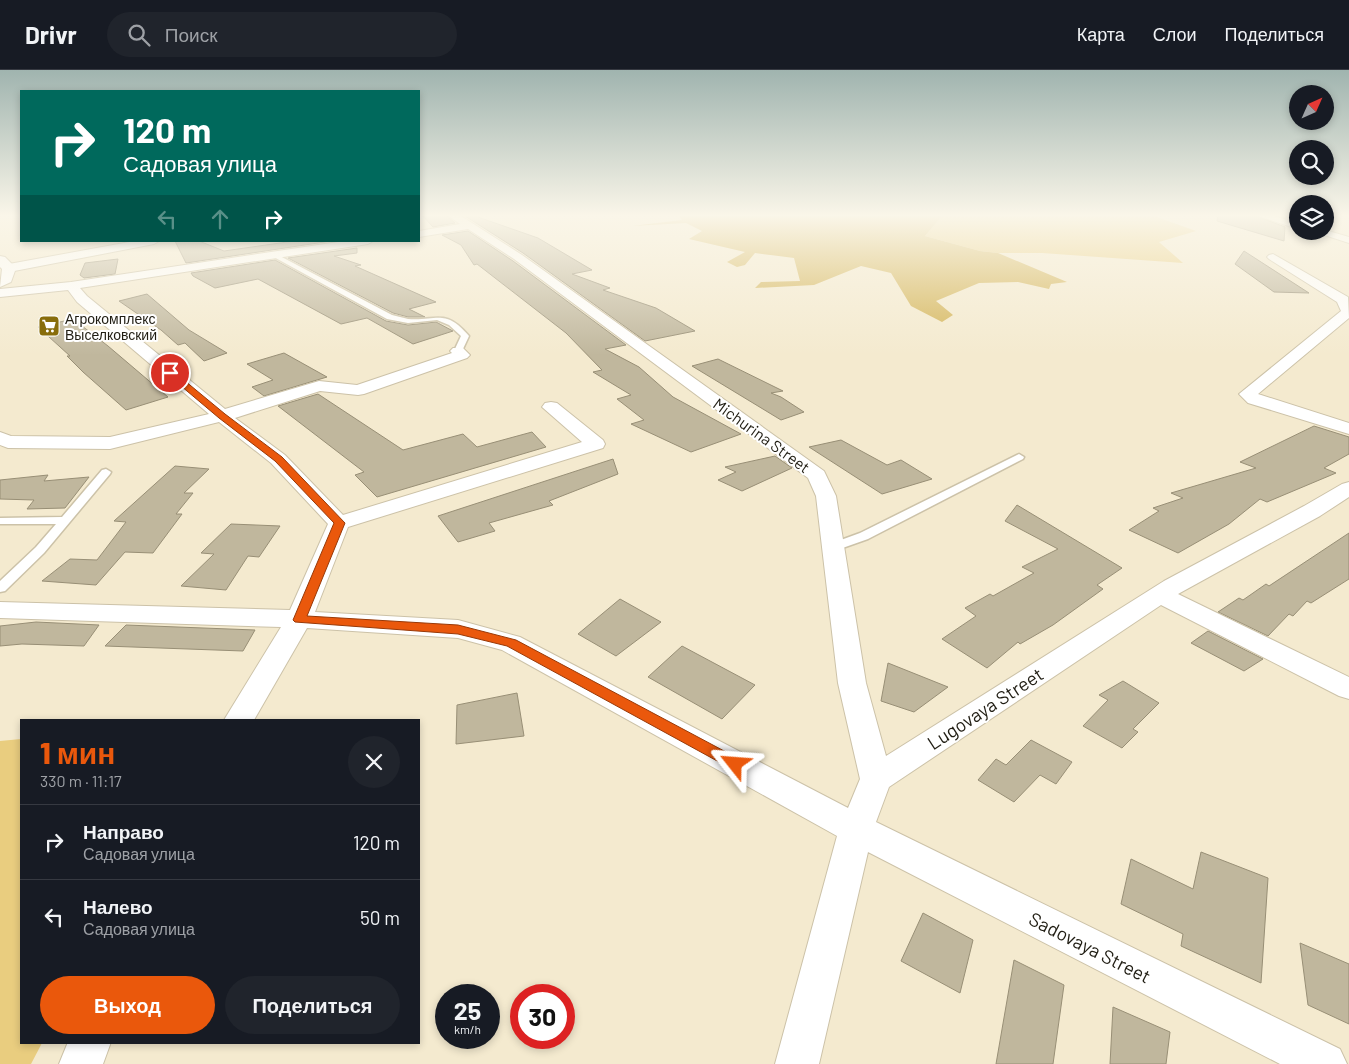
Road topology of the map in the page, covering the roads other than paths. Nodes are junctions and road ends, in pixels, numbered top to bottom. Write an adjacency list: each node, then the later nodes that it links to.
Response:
1 (226, 262): 7 (street)
2 (288, 262): 9 (lane)
3 (525, 262): 20 (street, Michurina Street)
4 (1281, 262): 12 (street)
5 (4, 264): 6 (street)
6 (0, 283)
7 (71, 286): 8 (street); 11 (street)
8 (0, 294)
9 (458, 351): 11 (street)
10 (551, 407): 19 (street)
11 (222, 416): 13 (street); 19 (street)
12 (1349, 429)
13 (0, 438)
14 (1019, 457): 20 (lane)
15 (106, 472): 17 (lane)
16 (1349, 488): 22 (street, Lugovaya Street)
17 (66, 520): 18 (lane); 21 (lane)
18 (0, 521)
19 (339, 523): 24 (street)
20 (834, 547): 27 (street, Michurina Street)
21 (0, 588)
22 (1160, 595): 25 (street); 27 (street, Lugovaya Street)
23 (0, 610): 24 (street, Sadovaya Street)
24 (299, 620): 26 (street); 28 (street, Sadovaya Street)
25 (1349, 689)
26 (240, 719)
27 (876, 779): 28 (street)
28 (856, 829): 31 (street); 32 (street, Sadovaya Street)
29 (89, 1044): 30 (street)
30 (81, 1064)
31 (797, 1064)
32 (1325, 1064)

